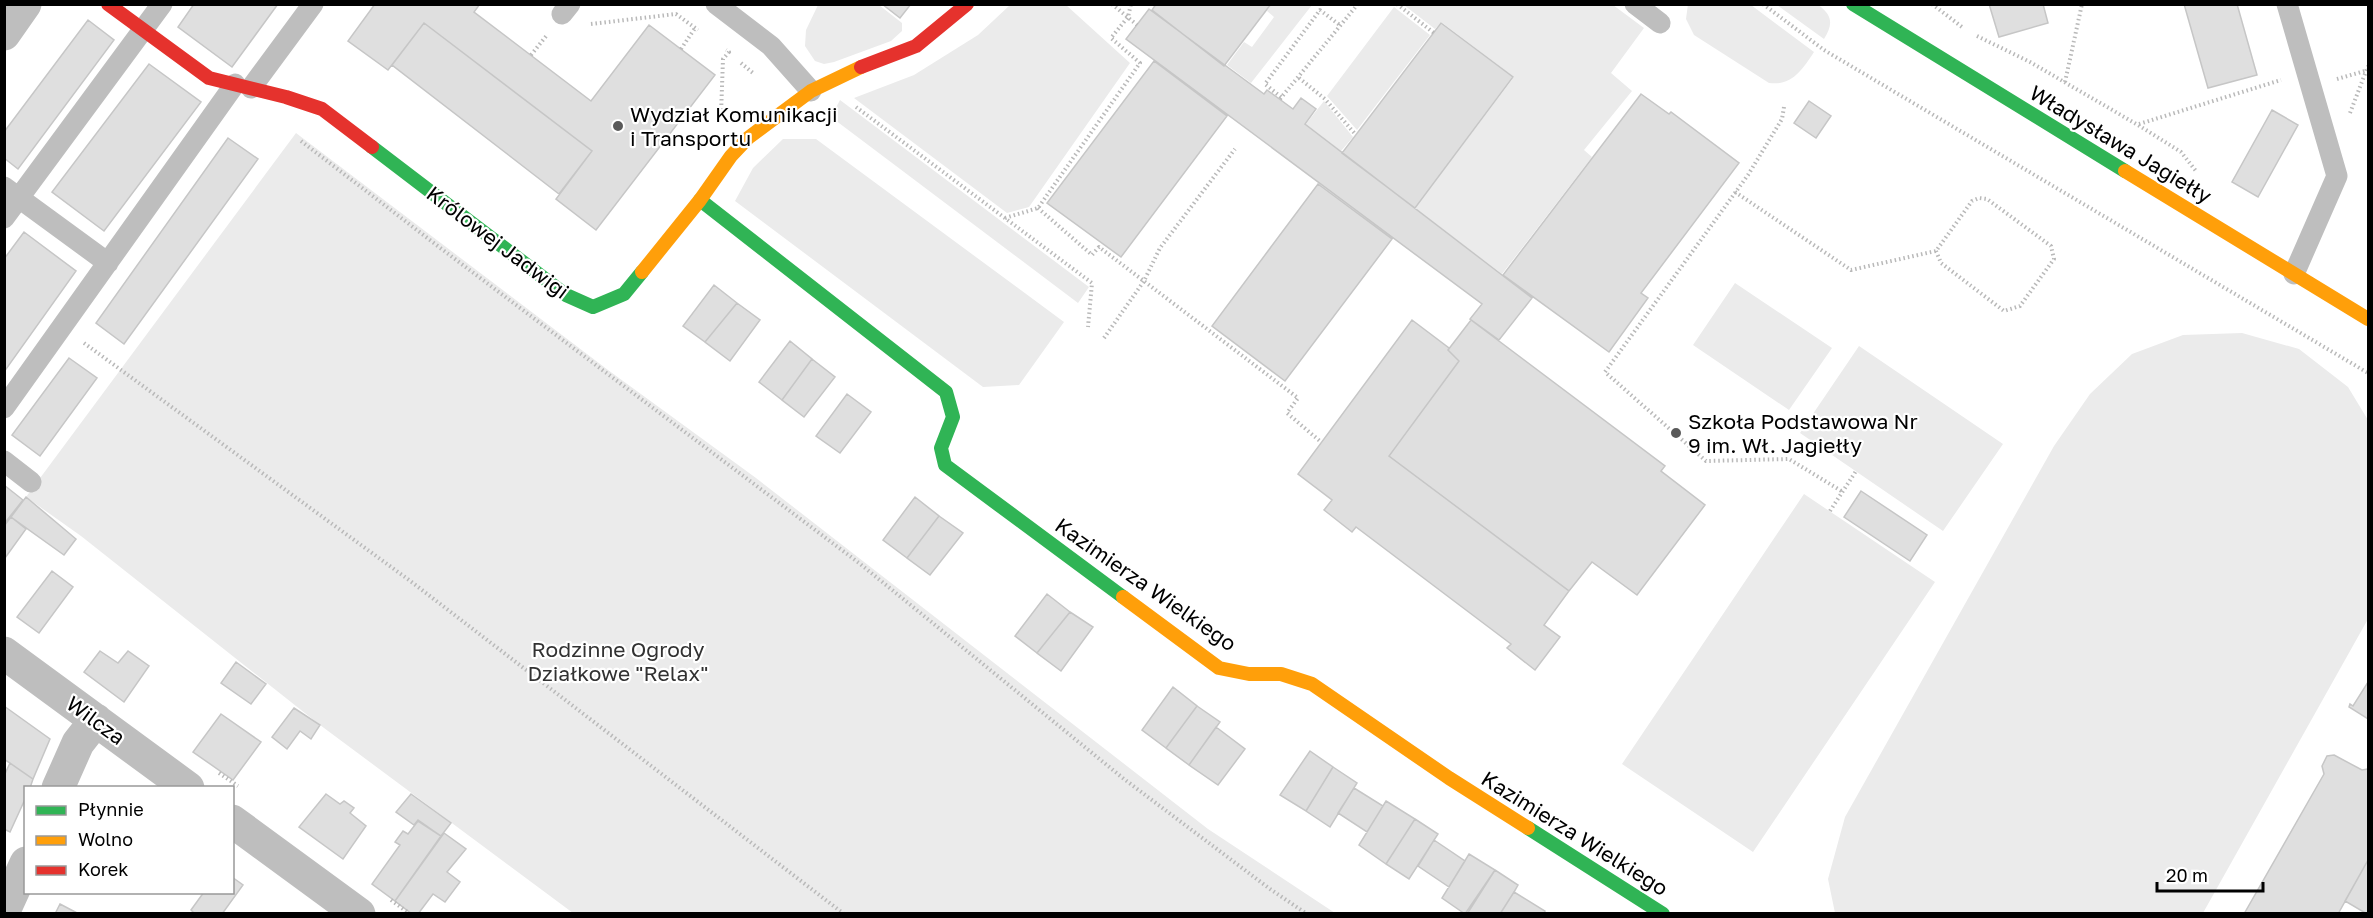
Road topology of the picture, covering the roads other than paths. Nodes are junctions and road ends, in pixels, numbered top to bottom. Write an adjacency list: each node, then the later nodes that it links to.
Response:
1 (25, 4): 12 (street)
2 (108, 4): 11 (street, Królowej Jadwigi)
3 (162, 4): 11 (lane)
4 (314, 4): 13 (lane)
5 (716, 4): 14 (lane)
6 (967, 4): 14 (street, Królowej Jadwigi)
7 (1635, 4): 10 (lane)
8 (1853, 4): 19 (street, Władysława Jagiełły)
9 (2287, 4): 19 (lane)
10 (1660, 23)
11 (143, 30): 13 (street, Królowej Jadwigi); 15 (lane)
12 (4, 34)
13 (243, 86): 16 (street, Królowej Jadwigi); 18 (lane)
14 (811, 91): 16 (street, Królowej Jadwigi)
15 (12, 192): 17 (lane); 18 (lane)
16 (700, 200): 32 (street, Kazimierza Wielkiego)
17 (4, 218)
18 (108, 263): 21 (lane)
19 (2294, 274): 20 (street, Władysława Jagiełły)
20 (2368, 319)
21 (4, 408)
22 (4, 461): 23 (lane)
23 (31, 482)
24 (4, 653): 25 (street, Wilcza)
25 (96, 720): 26 (street); 27 (street, Wilcza)
26 (59, 786)
27 (185, 786)
28 (234, 821): 31 (street)
29 (24, 867): 30 (street)
30 (4, 911)
31 (359, 914)
32 (1663, 914)

